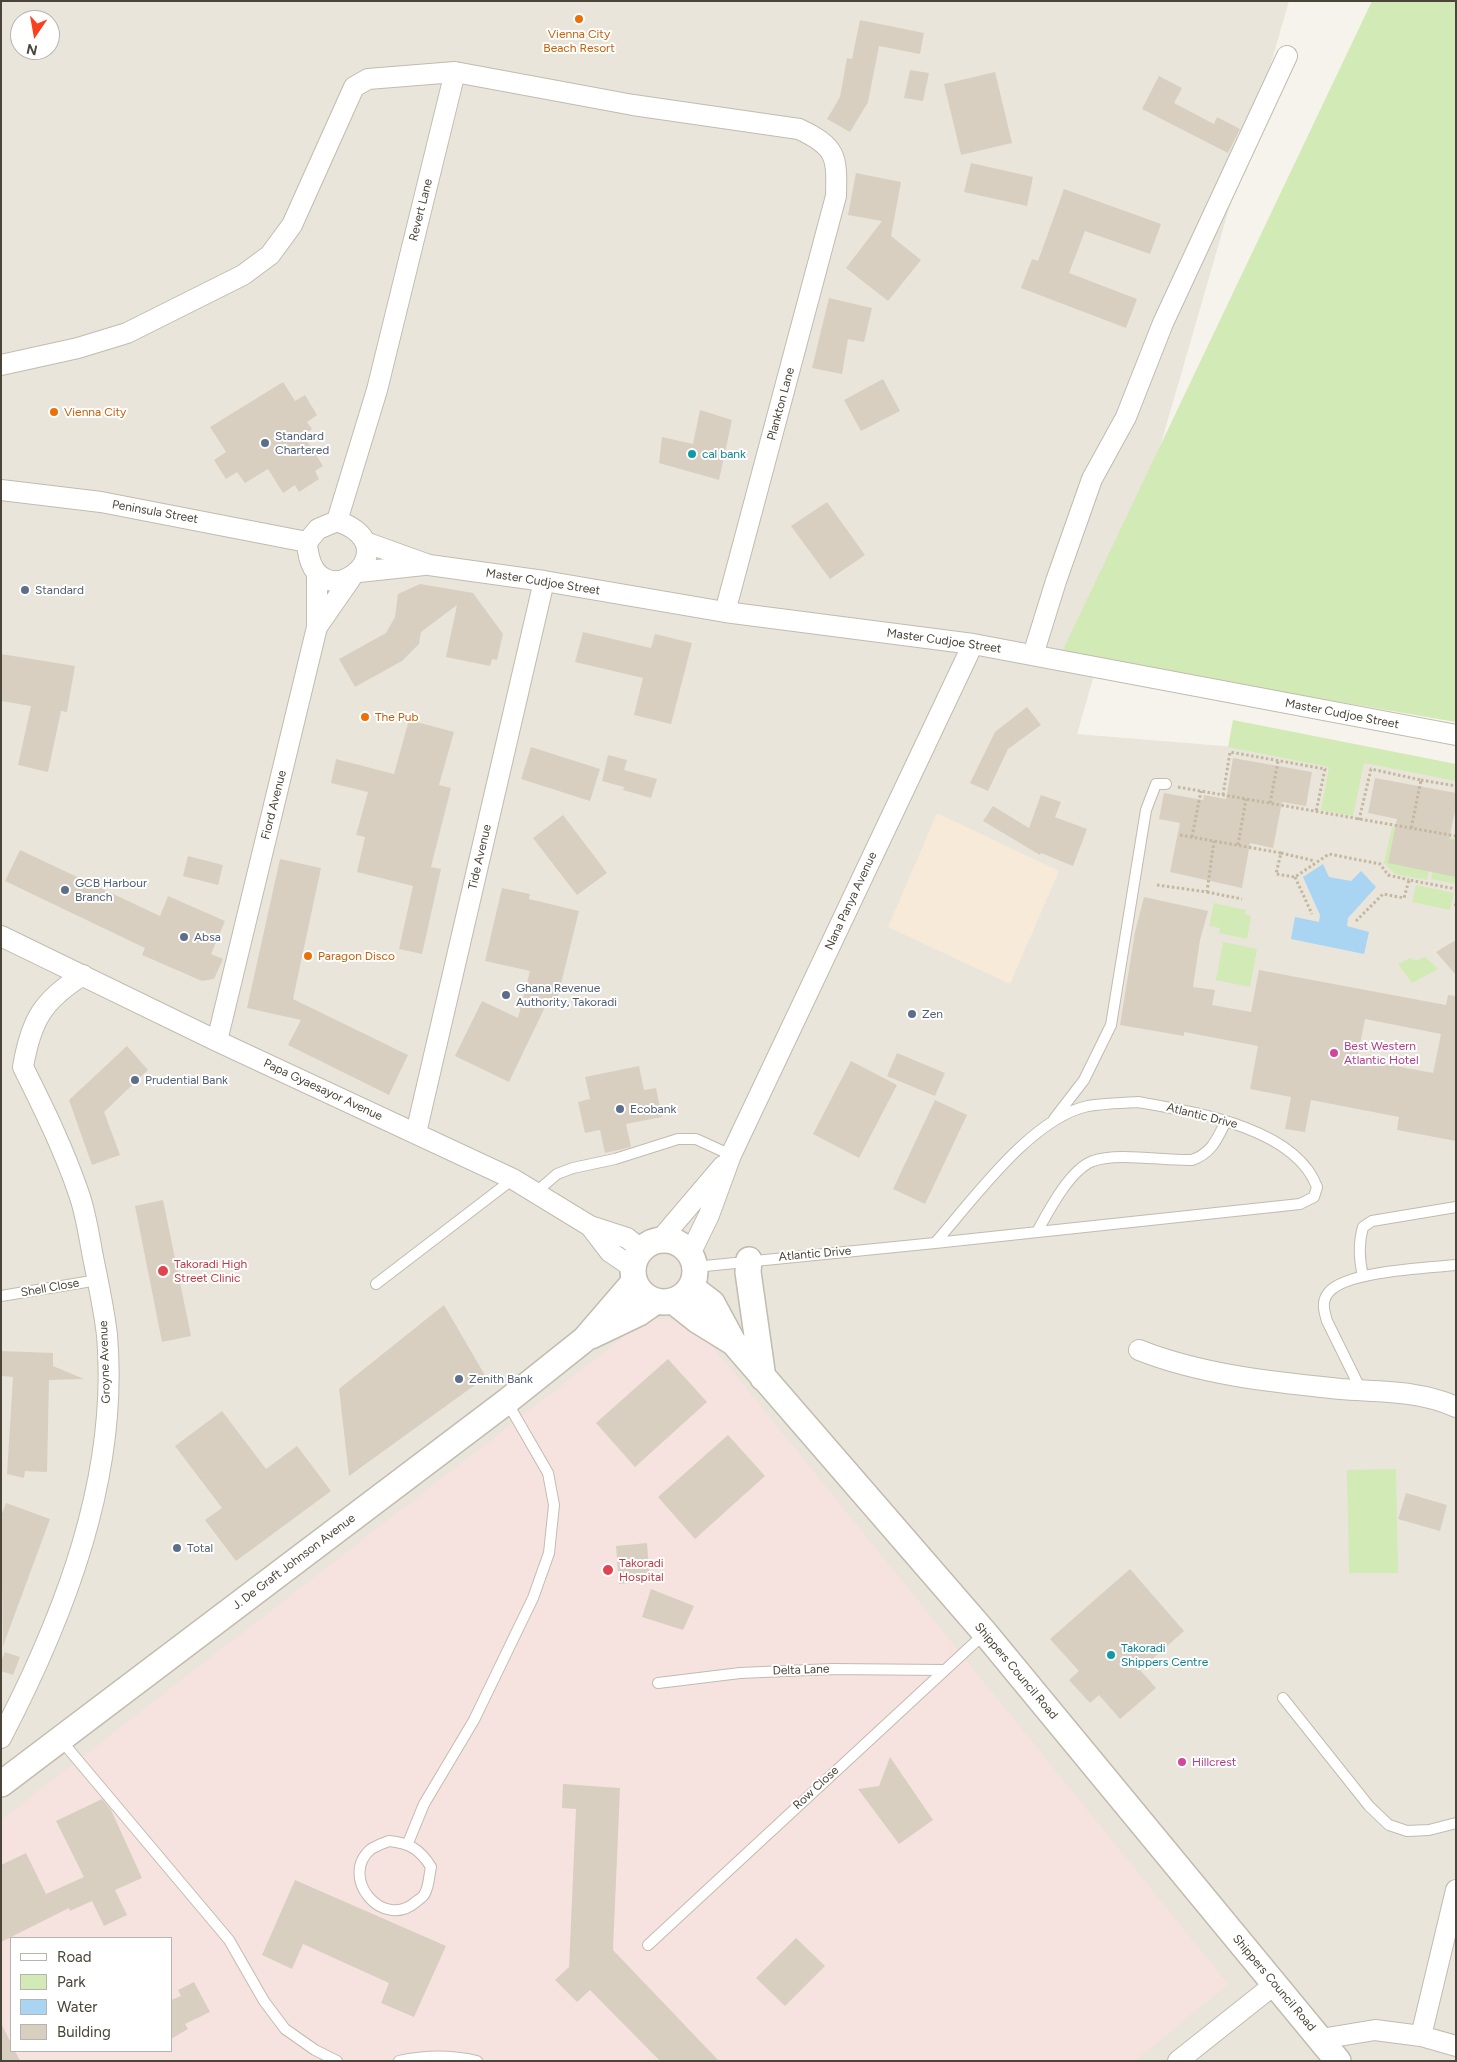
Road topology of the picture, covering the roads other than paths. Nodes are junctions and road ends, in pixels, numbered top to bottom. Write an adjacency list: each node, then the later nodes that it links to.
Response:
1 (1288, 56): 15 (street)
2 (455, 72): 3 (street); 5 (street, Revert Lane); 12 (street, Plankton Lane)
3 (1, 365)
4 (1, 490): 6 (street, Peninsula Street)
5 (338, 520): 6 (street); 7 (street)
6 (307, 542): 9 (street)
7 (365, 542): 8 (street, Master Cudjoe Street); 10 (street)
8 (429, 565): 10 (street, Master Cudjoe Street); 11 (street, Master Cudjoe Street)
9 (317, 573): 10 (street); 13 (street)
10 (355, 575): 13 (street, Fiord Avenue)
11 (544, 580): 12 (street, Master Cudjoe Street); 23 (street, Tide Avenue)
12 (725, 612): 14 (street, Master Cudjoe Street)
13 (317, 627): 20 (street, Fiord Avenue)
14 (973, 644): 15 (street, Master Cudjoe Street); 24 (street, Nana Panya Avenue)
15 (1034, 656): 16 (street, Master Cudjoe Street)
16 (1456, 735)
17 (1169, 785): 21 (lane)
18 (1, 936): 19 (street, Papa Gyaesayor Avenue)
19 (83, 975): 20 (street, Papa Gyaesayor Avenue); 34 (street, Groyne Avenue)
20 (217, 1041): 23 (street, Papa Gyaesayor Avenue)
21 (1052, 1121): 22 (lane, Atlantic Drive); 29 (lane, Atlantic Drive)
22 (1226, 1121): 28 (lane); 28 (lane, Atlantic Drive)
23 (416, 1133): 25 (street, Papa Gyaesayor Avenue)
24 (731, 1157): 26 (lane); 30 (street, Nana Panya Avenue); 35 (street, Nana Panya Avenue)
25 (513, 1179): 26 (street, Papa Gyaesayor Avenue); 36 (lane)
26 (535, 1193): 30 (street, Papa Gyaesayor Avenue)
27 (1456, 1207): 33 (lane)
28 (1036, 1232): 29 (lane, Atlantic Drive)
29 (935, 1243): 31 (lane, Atlantic Drive)
30 (642, 1260): 35 (street); 35 (street); 38 (street, J. De Graft Johnson Avenue)
31 (749, 1260): 35 (lane, Atlantic Drive); 40 (street)
32 (1456, 1265): 33 (lane)
33 (1363, 1276): 41 (lane)
34 (98, 1280): 37 (lane, Shell Close); 48 (street, Groyne Avenue)
35 (681, 1282): 38 (street, J. De Graft Johnson Avenue); 40 (street, Shippers Council Road)
36 (376, 1284)
37 (1, 1296)
38 (584, 1339): 42 (street, J. De Graft Johnson Avenue)
39 (1139, 1350): 41 (street)
40 (764, 1378): 44 (street, Shippers Council Road)
41 (1362, 1390): 43 (street)
42 (506, 1402): 49 (street, J. De Graft Johnson Avenue); 52 (lane)
43 (1455, 1405)
44 (985, 1633): 45 (lane, Row Close); 55 (street, Shippers Council Road)
45 (944, 1670): 46 (lane, Delta Lane); 54 (lane, Row Close)
46 (658, 1683)
47 (1283, 1698): 51 (lane)
48 (1, 1738)
49 (59, 1738): 50 (street, J. De Graft Johnson Avenue); 59 (lane)
50 (1, 1784)
51 (1456, 1823)
52 (408, 1843): 52 (lane)
53 (1456, 1890): 56 (street)
54 (648, 1945)
55 (1275, 1984): 57 (street, Shippers Council Road); 62 (street)
56 (1421, 2036): 57 (street); 58 (street)
57 (1321, 2039): 63 (street, Shippers Council Road)
58 (1456, 2046)
59 (337, 2061)
60 (399, 2061): 61 (lane)
61 (477, 2061)
62 (1178, 2061)
63 (1338, 2061)

